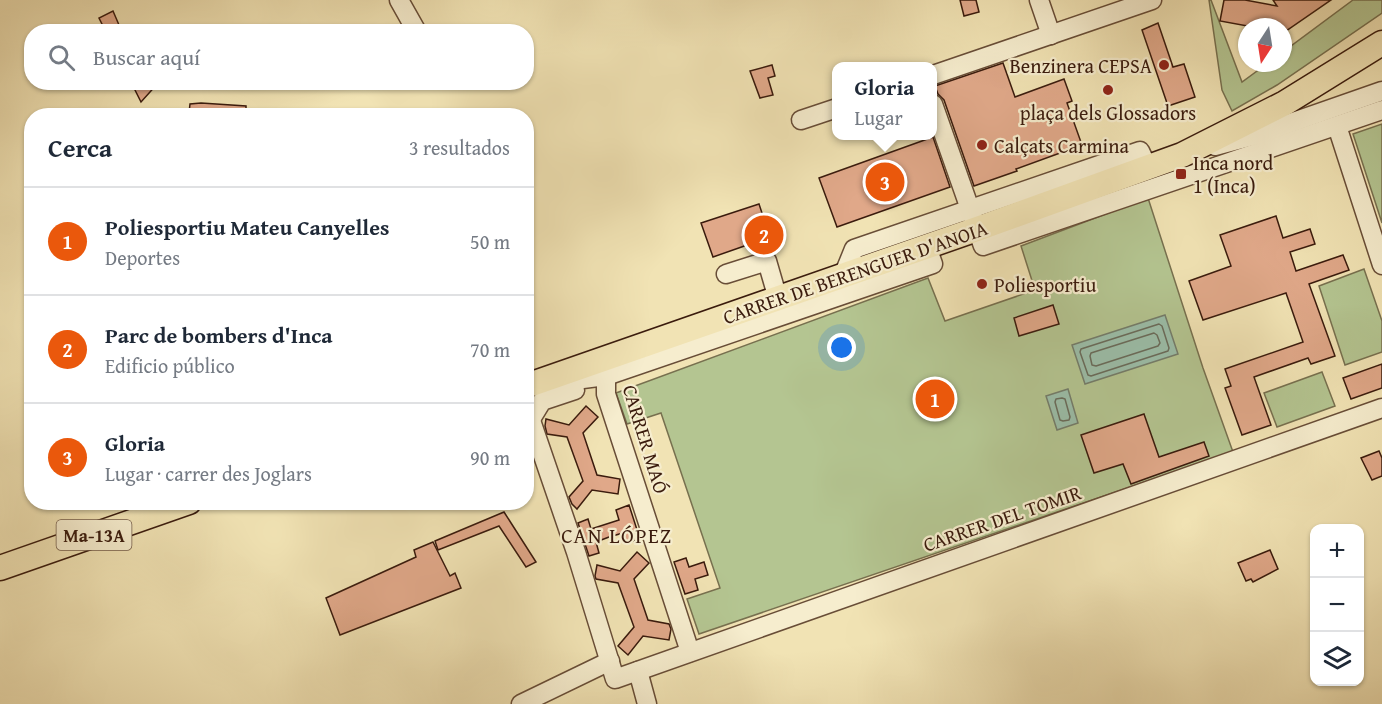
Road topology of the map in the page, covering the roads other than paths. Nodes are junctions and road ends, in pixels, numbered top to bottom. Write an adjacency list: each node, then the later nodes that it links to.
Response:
1 (399, 0): 4 (street)
2 (1039, 0): 5 (street)
3 (1152, 0): 5 (street)
4 (412, 24)
5 (1051, 35): 7 (street)
6 (1382, 43): 14 (main road, CARRER DE BERENGUER D'ANOIA)
7 (937, 74)
8 (1382, 91): 14 (street)
9 (832, 110): 12 (street)
10 (1382, 110): 13 (street)
11 (937, 116): 15 (street)
12 (801, 120)
13 (1337, 126): 15 (street); 17 (street)
14 (1182, 155): 15 (main road, CARRER DE BERENGUER D'ANOIA)
15 (973, 219): 16 (main road, CARRER DE BERENGUER D'ANOIA); 19 (street)
16 (927, 247): 19 (main road, CARRER DE BERENGUER D'ANOIA); 22 (street)
17 (1382, 265)
18 (726, 274): 20 (street)
19 (843, 276): 20 (main road, CARRER DE BERENGUER D'ANOIA)
20 (778, 298): 21 (main road, CARRER DE BERENGUER D'ANOIA)
21 (534, 385)
22 (606, 385): 23 (street); 24 (street); 29 (street, CARRER MAÓ)
23 (534, 390)
24 (534, 408)
25 (1382, 408): 29 (street, CARRER DEL TOMIR)
26 (534, 428): 30 (street)
27 (166, 510): 28 (main road, Ma-13A)
28 (0, 568)
29 (690, 652): 31 (street, CARRER DEL TOMIR)
30 (610, 661): 31 (street, CARRER DEL TOMIR); 32 (street)
31 (638, 671): 33 (street)
32 (521, 704)
33 (647, 704)

